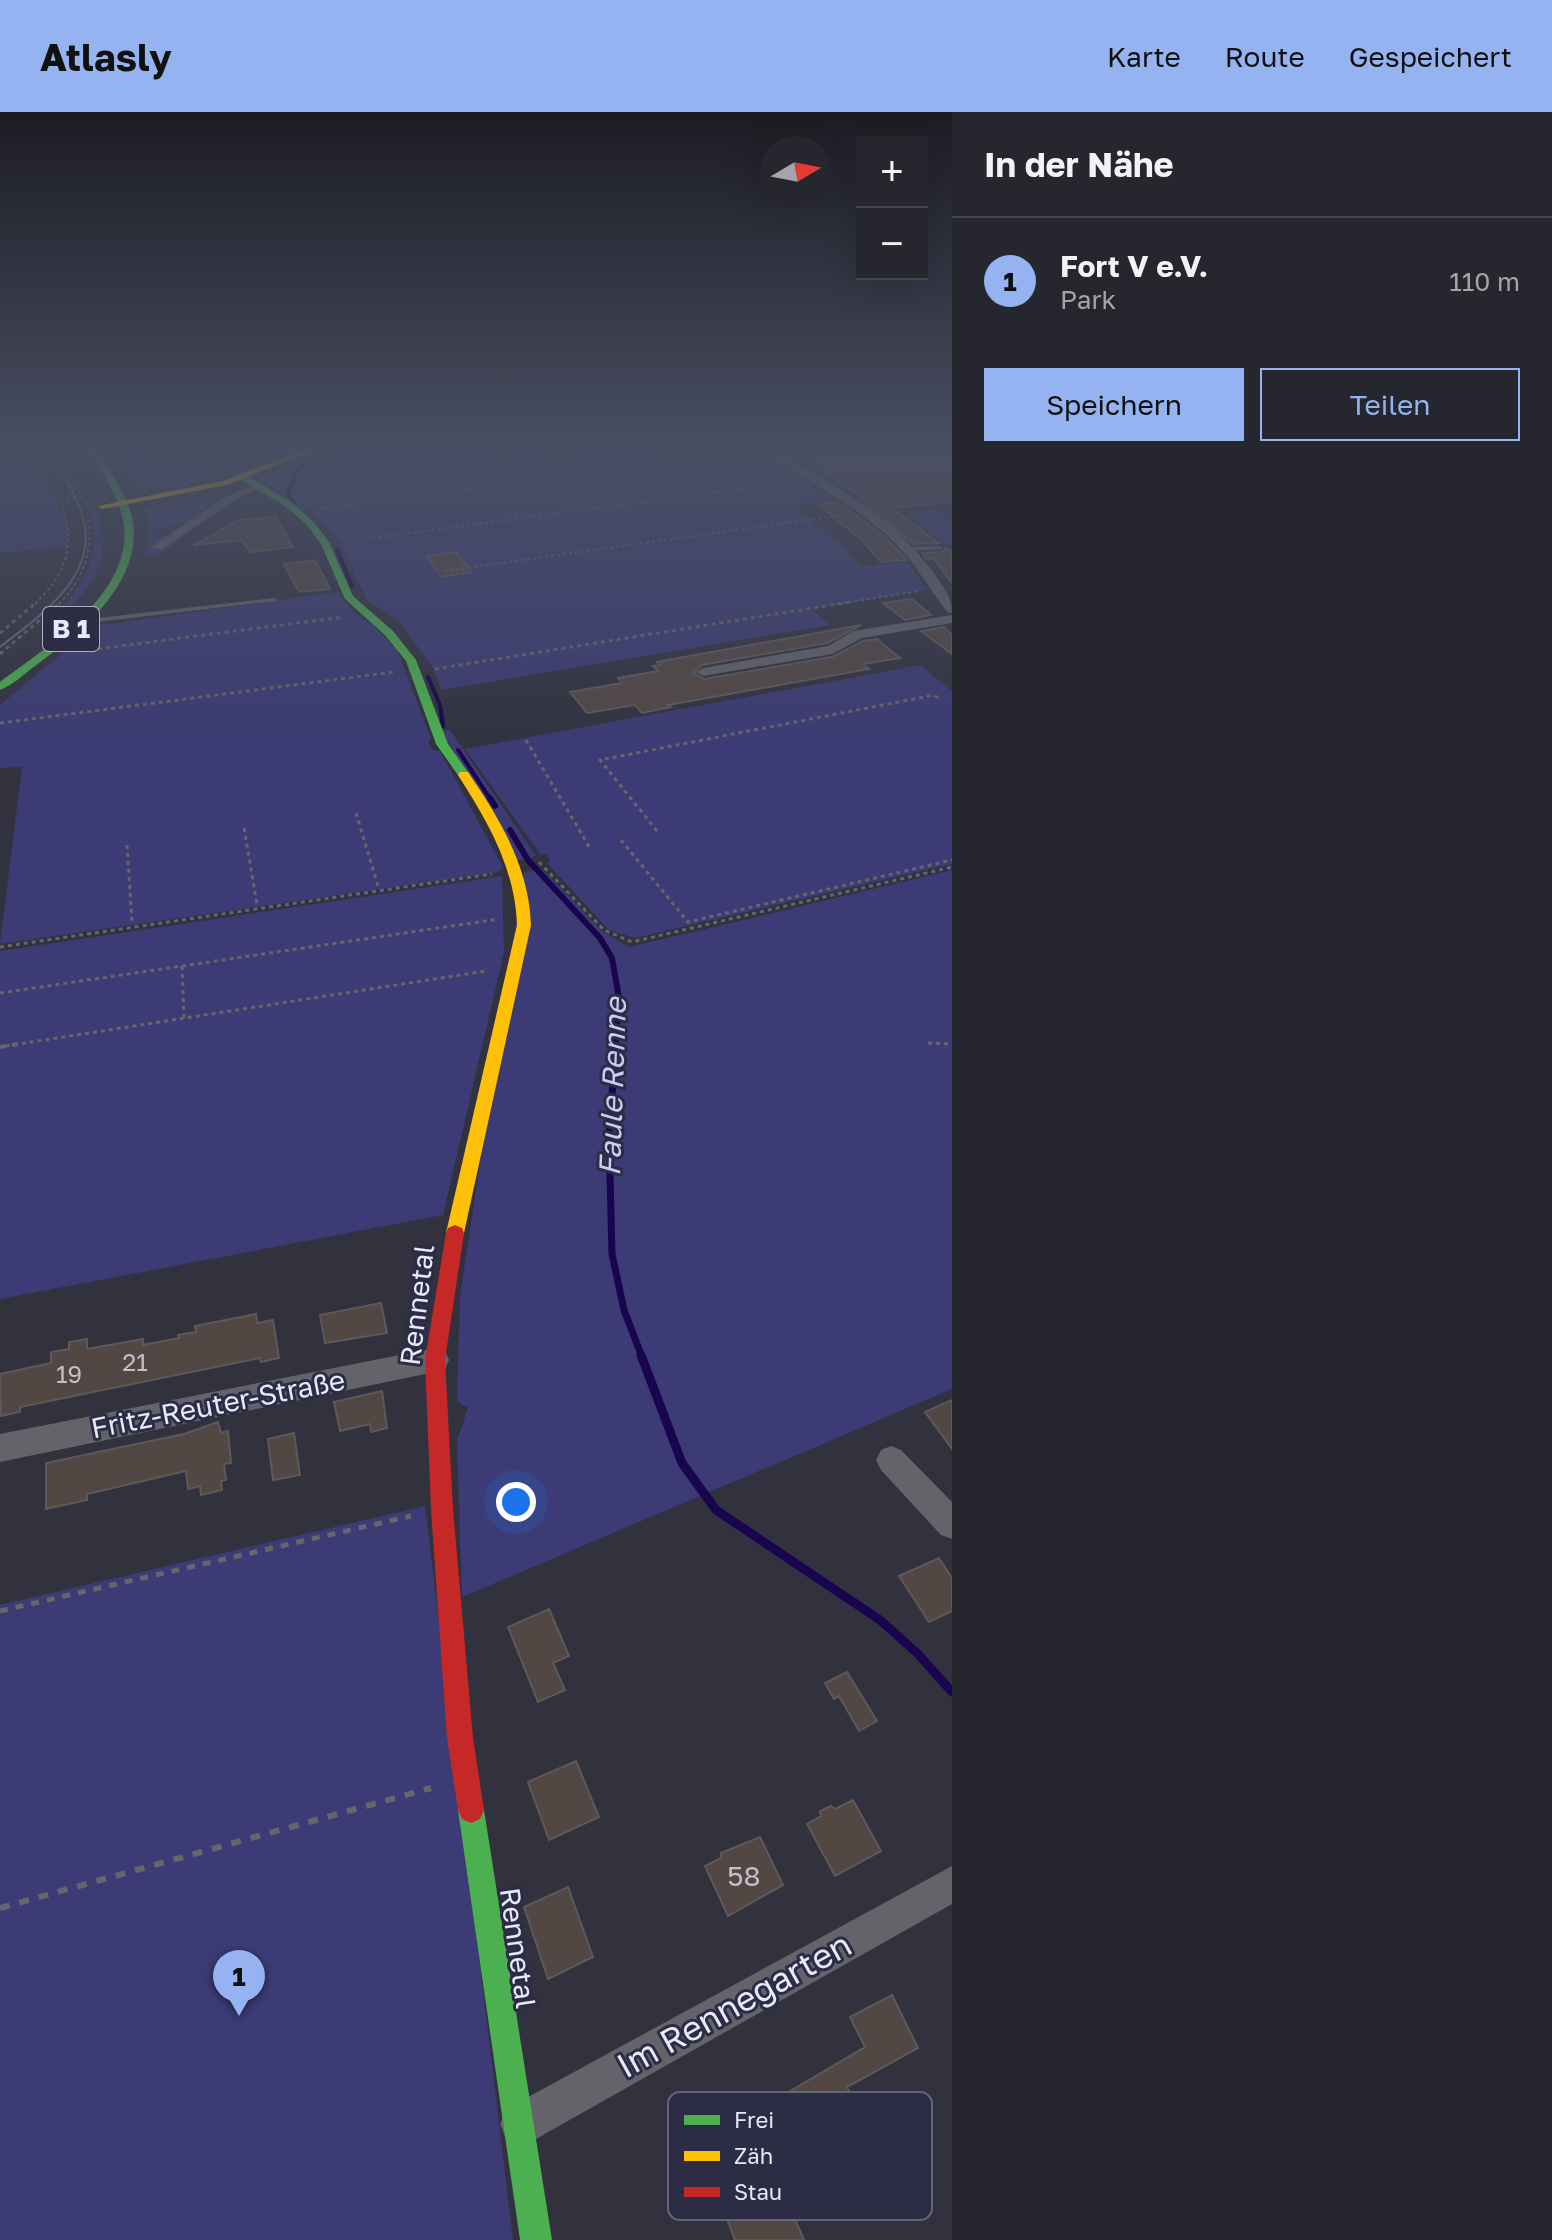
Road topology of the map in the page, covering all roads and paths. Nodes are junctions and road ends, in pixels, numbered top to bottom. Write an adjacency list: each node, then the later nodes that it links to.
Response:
1 (70, 547): 16 (path)
2 (90, 547): 18 (path)
3 (108, 547): 21 (street, B 1)
4 (128, 547): 15 (street, B 1)
5 (327, 547): 35 (street, Rennetal)
6 (612, 547): 9 (path)
7 (940, 548): 8 (lane)
8 (909, 549): 12 (street)
9 (444, 571)
10 (928, 589): 19 (path)
11 (274, 600): 15 (lane)
12 (952, 609)
13 (356, 615): 17 (path)
14 (952, 619): 22 (street)
15 (80, 622): 23 (street, B 1)
16 (0, 633)
17 (80, 651)
18 (0, 654)
19 (429, 669)
20 (408, 670): 25 (path)
21 (0, 672)
22 (703, 672)
23 (0, 687)
24 (938, 698): 29 (path)
25 (0, 723)
26 (526, 740): 32 (path)
27 (356, 813): 37 (path)
28 (244, 828): 38 (path)
29 (657, 831)
30 (621, 840): 33 (path)
31 (127, 845): 40 (path)
32 (590, 848)
33 (952, 860)
34 (537, 861): 36 (path)
35 (514, 865): 41 (path); 49 (street, Rennetal)
36 (952, 867)
37 (378, 886)
38 (257, 904)
39 (499, 919): 42 (path)
40 (132, 922)
41 (0, 947)
42 (182, 966): 44 (path); 45 (path)
43 (494, 970): 45 (path)
44 (0, 993)
45 (184, 1018): 48 (path)
46 (928, 1043): 47 (path)
47 (952, 1044)
48 (0, 1047)
49 (435, 1360): 50 (street, Fritz-Reuter-Straße); 58 (street, Rennetal)
50 (0, 1448)
51 (891, 1460): 53 (street)
52 (417, 1514): 54 (path)
53 (952, 1524)
54 (0, 1611)
55 (447, 1783): 57 (path)
56 (952, 1884): 58 (street, Im Rennegarten)
57 (0, 1908)
58 (516, 2126): 59 (street, Rennetal)
59 (536, 2240)

